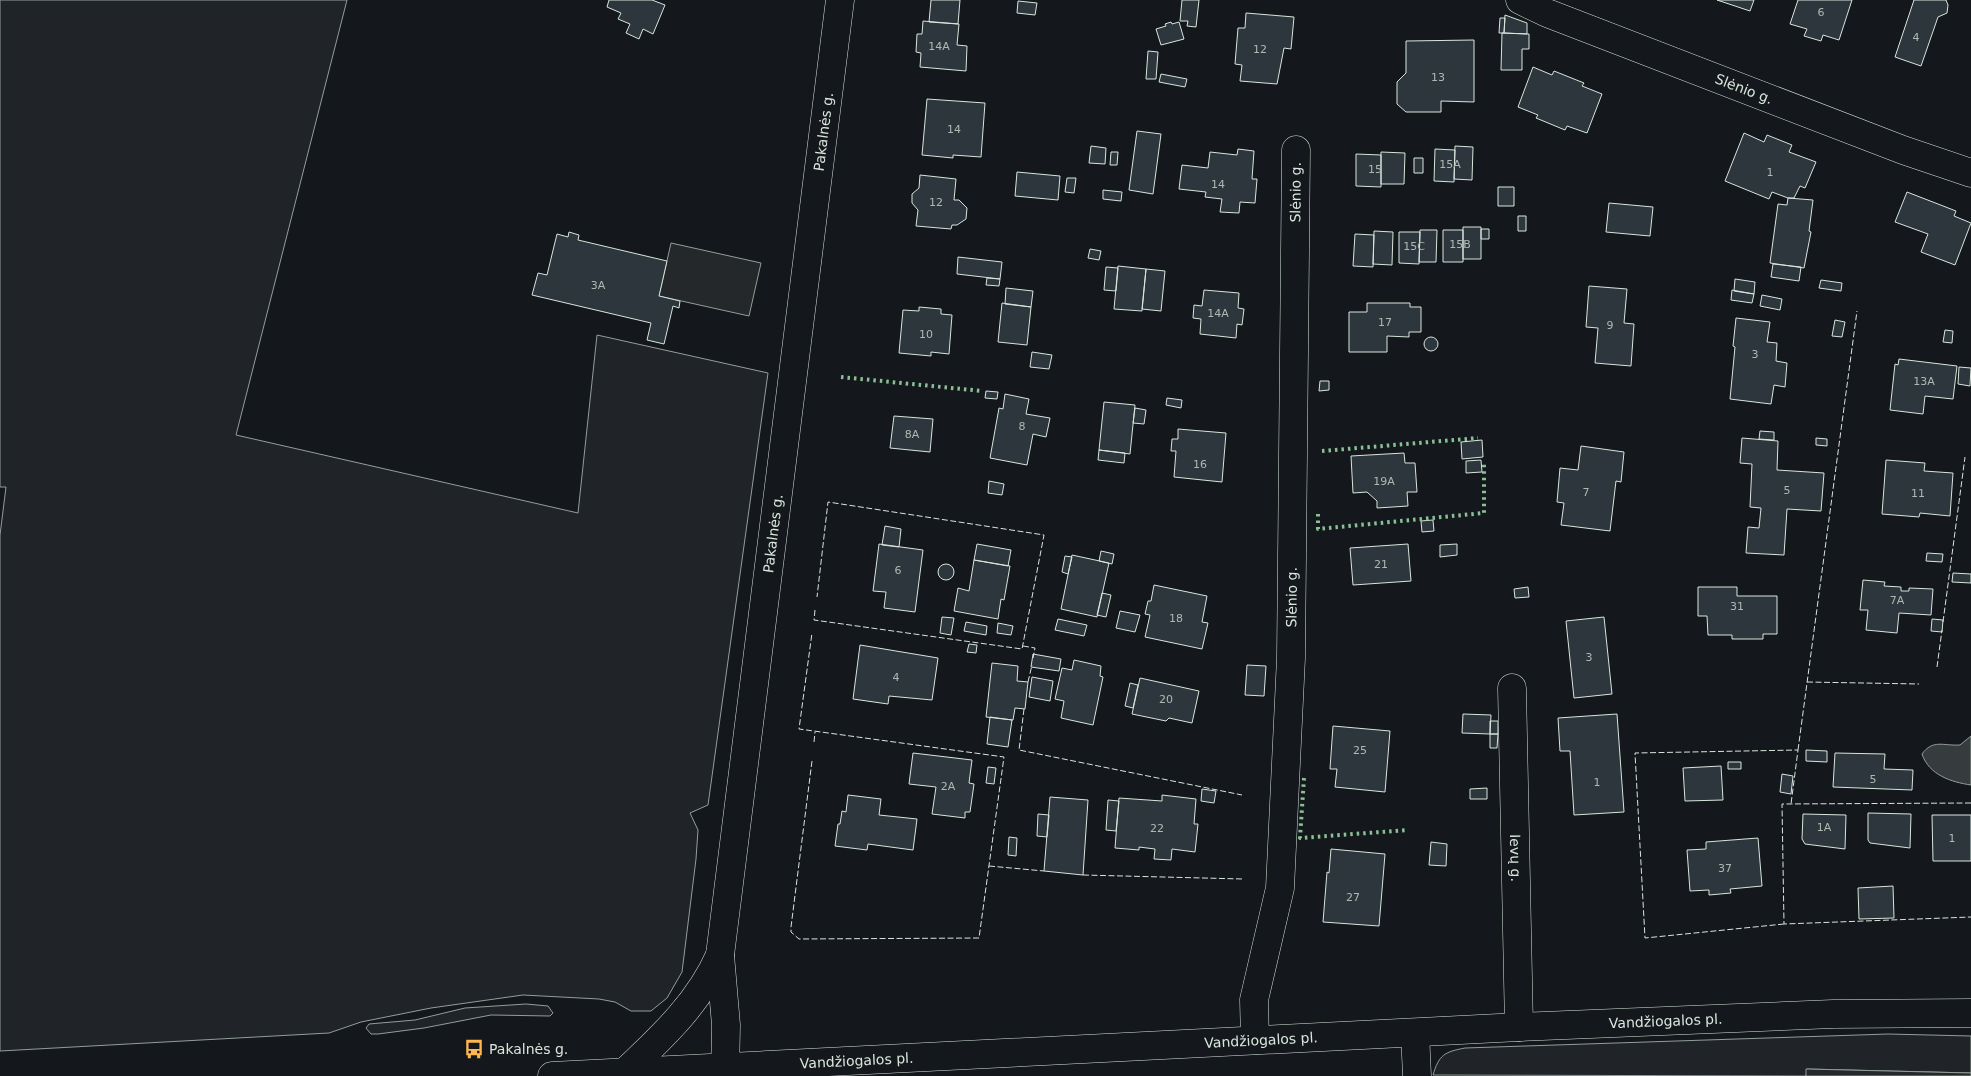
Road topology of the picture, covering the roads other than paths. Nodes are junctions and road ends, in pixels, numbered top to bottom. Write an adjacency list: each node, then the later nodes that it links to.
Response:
1 (840, 0): 6 (street, Pakalnės g.)
2 (1520, 0): 4 (street, Slėnio g.)
3 (1296, 150): 10 (street, Slėnio g.)
4 (1971, 173)
5 (1512, 688): 8 (street, Ievų g.)
6 (720, 955): 11 (street, Pakalnės g.); 12 (street)
7 (1971, 1013): 8 (street, Vandžiogalos pl.)
8 (1519, 1028): 9 (street, Vandžiogalos pl.)
9 (1415, 1032): 10 (street, Vandžiogalos pl.); 14 (street)
10 (1255, 1040): 11 (street, Vandžiogalos pl.)
11 (725, 1071): 12 (street, Vandžiogalos pl.)
12 (624, 1073): 13 (street, Vandžiogalos pl.)
13 (552, 1076)
14 (1417, 1076)

